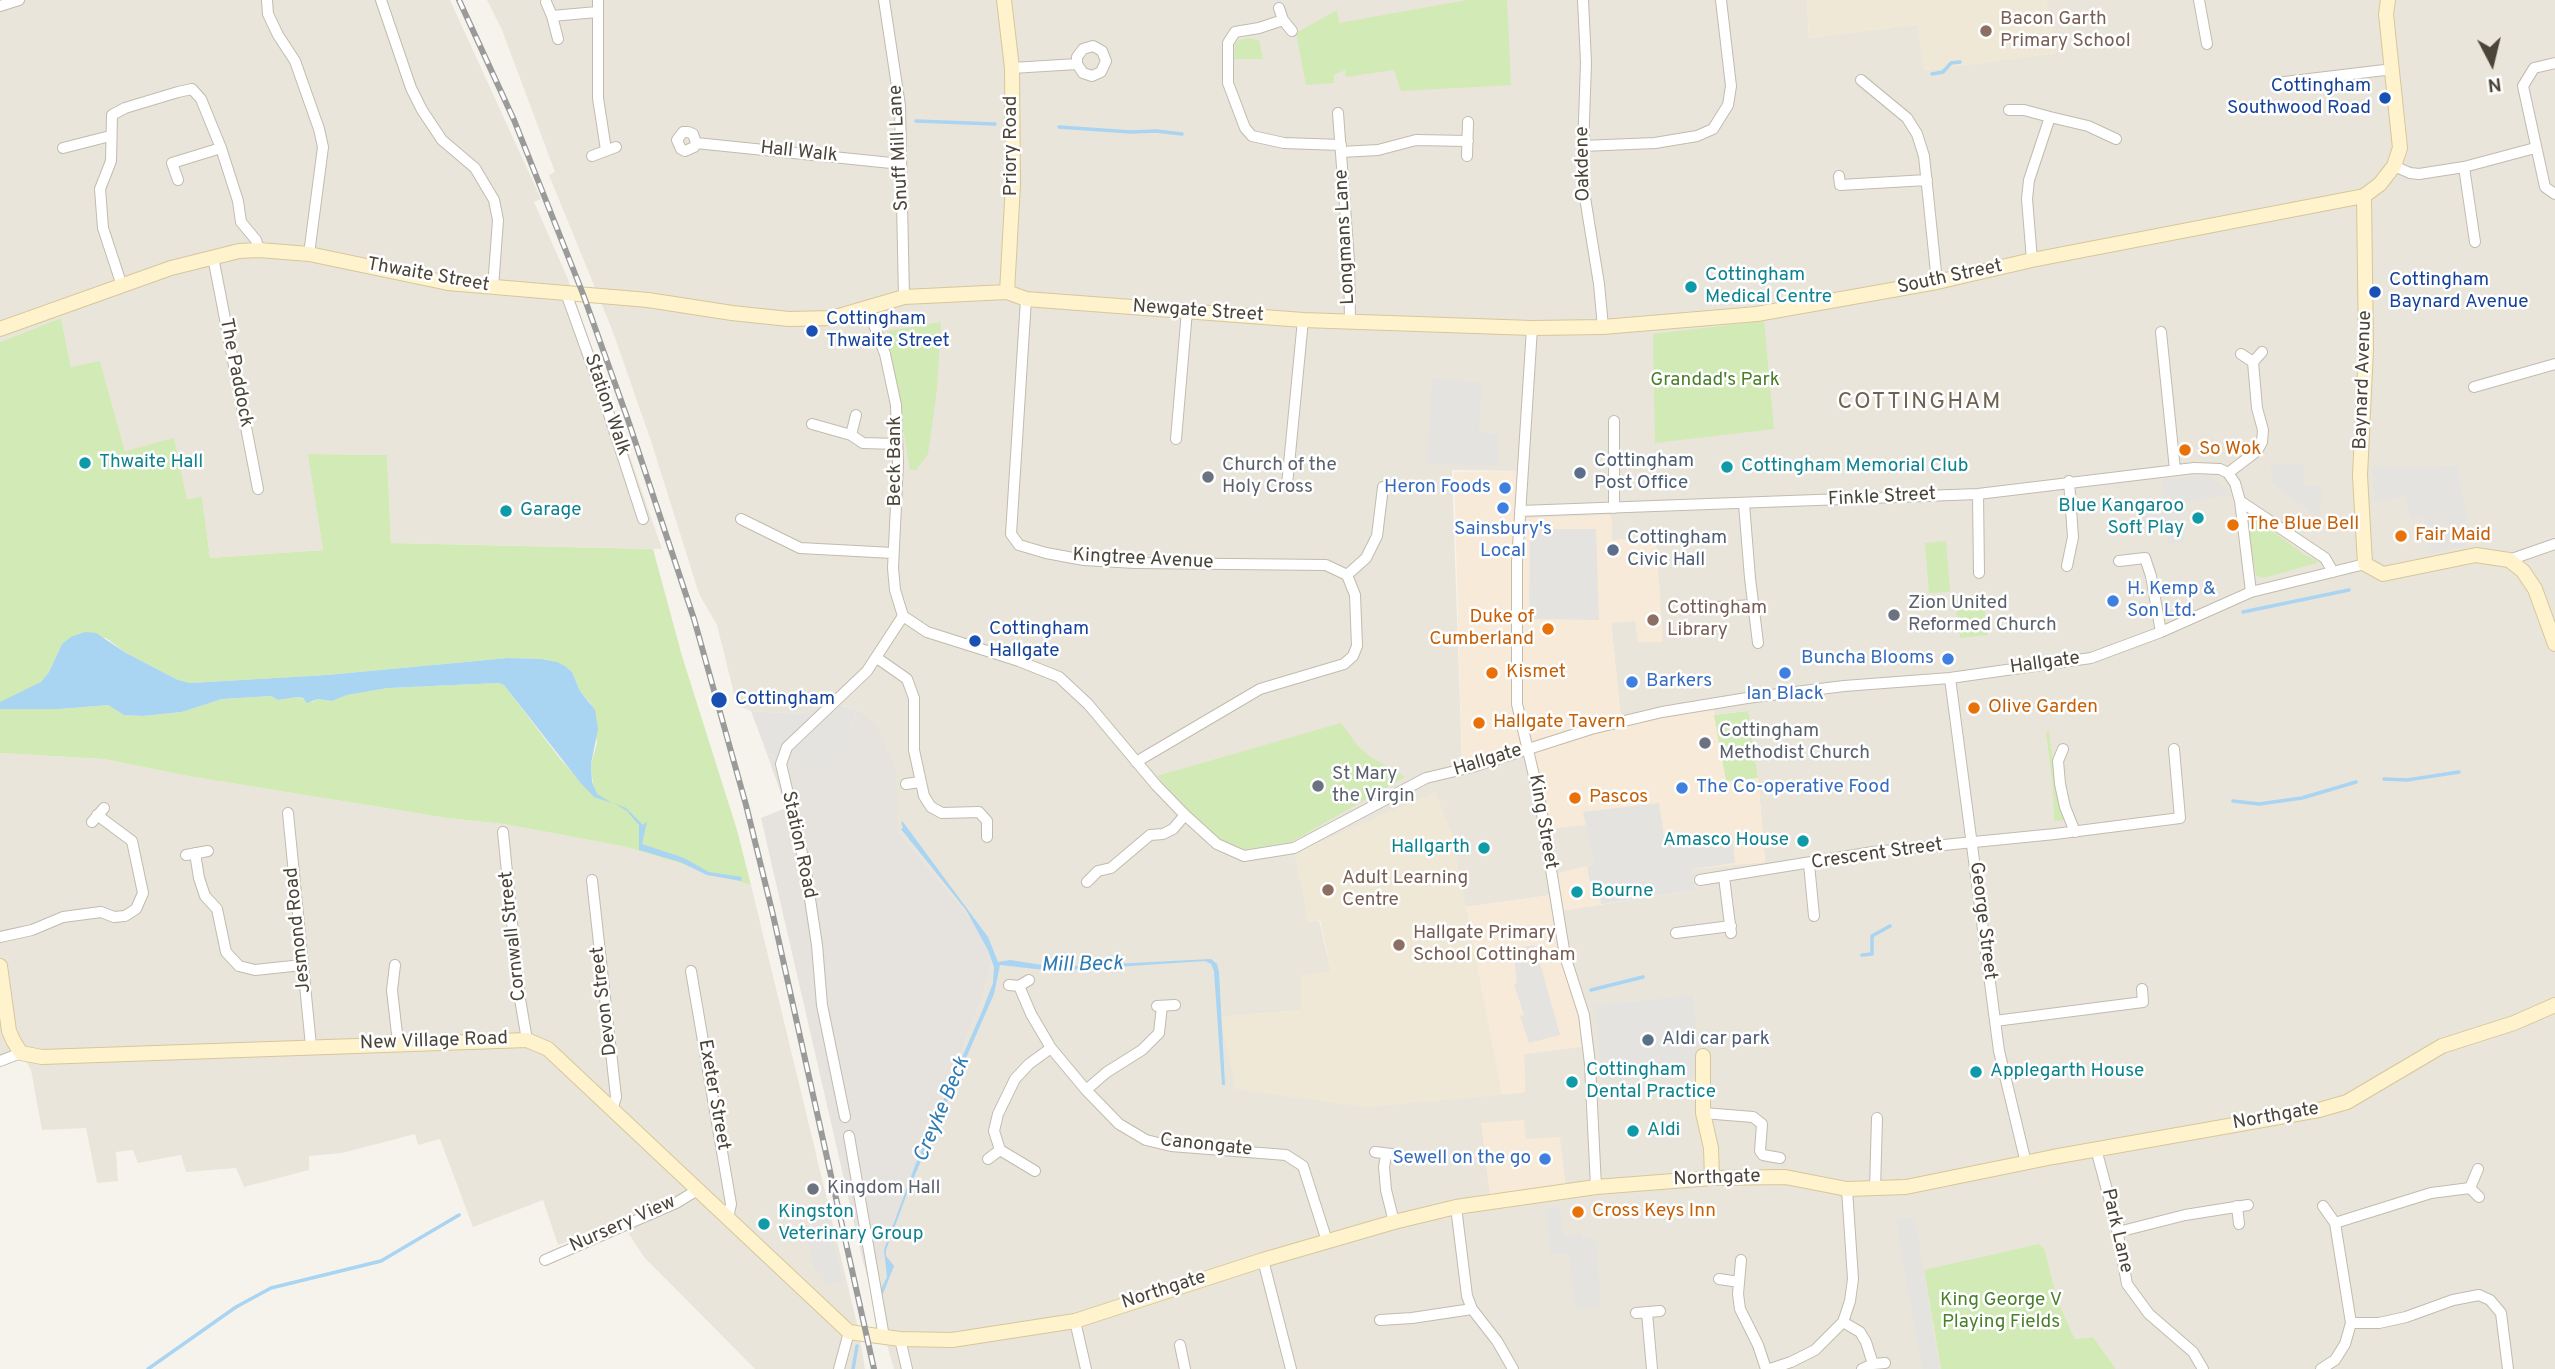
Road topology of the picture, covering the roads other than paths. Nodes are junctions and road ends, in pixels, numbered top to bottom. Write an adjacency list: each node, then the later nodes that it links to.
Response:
1 (19, 0): 12 (street)
2 (267, 0): 51 (street)
3 (382, 0): 56 (street)
4 (598, 0): 14 (street)
5 (884, 0): 41 (street, Snuff Mill Lane)
6 (1004, 0): 22 (street, Priory Road)
7 (1583, 0): 35 (street, Oakdene)
8 (1721, 0): 35 (street)
9 (2199, 0): 19 (street)
10 (2388, 0): 23 (street)
11 (546, 2): 15 (street)
12 (0, 6)
13 (1279, 8): 16 (street)
14 (597, 12): 15 (street); 39 (street)
15 (552, 16): 18 (street)
16 (1283, 20): 17 (street); 38 (street, Longmans Lane)
17 (1292, 31)
18 (558, 39)
19 (2207, 44)
20 (2555, 62): 37 (street)
21 (1077, 64): 22 (street)
22 (1012, 68): 57 (street, Priory Road)
23 (2393, 69): 25 (street); 42 (street)
24 (1861, 80): 46 (street)
25 (2276, 83)
26 (2009, 110): 28 (street)
27 (1338, 113): 38 (street, Longmans Lane)
28 (2050, 117): 31 (street); 53 (street)
29 (1468, 122): 32 (street)
30 (110, 136): 34 (street); 36 (street); 55 (street)
31 (2109, 139)
32 (1468, 141): 38 (street, Longmans Lane); 40 (street)
33 (696, 143): 41 (street, Hall Walk)
34 (63, 146)
35 (1582, 146): 65 (street, Oakdene)
36 (221, 148): 45 (street); 50 (street)
37 (2535, 148): 43 (street); 47 (street)
38 (1341, 149): 64 (street, Longmans Lane)
39 (592, 156)
40 (1467, 156)
41 (901, 164): 59 (street, Snuff Mill Lane)
42 (2394, 166): 43 (street); 48 (street)
43 (2463, 167): 49 (street)
44 (1839, 176): 46 (street)
45 (178, 180)
46 (1927, 180): 54 (street)
47 (2555, 194)
48 (2364, 196): 53 (street, South Street); 97 (street, Baynard Avenue)
49 (2475, 242)
50 (258, 250): 51 (street, Thwaite Street); 52 (street, Thwaite Street)
51 (309, 254): 56 (street, Thwaite Street)
52 (213, 257): 55 (street, Thwaite Street); 84 (street, The Paddock)
53 (2032, 260): 54 (street, South Street)
54 (1937, 282): 65 (street, South Street)
55 (122, 286): 67 (street, Thwaite Street)
56 (493, 288): 58 (street, Thwaite Street)
57 (1007, 292): 59 (street, Newgate Street); 60 (street, Newgate Street)
58 (566, 293): 61 (street, Thwaite Street); 91 (street, Station Walk)
59 (904, 297): 61 (street, Newgate Street)
60 (1026, 299): 62 (street, Newgate Street); 101 (street, Kingtree Avenue)
61 (868, 309): 79 (street, Beck Bank)
62 (1187, 311): 63 (street, Newgate Street); 78 (street)
63 (1303, 320): 64 (street, Newgate Street); 83 (street)
64 (1350, 322): 66 (street, Newgate Street)
65 (1603, 327): 66 (street, South Street)
66 (1532, 328): 90 (street, King Street)
67 (0, 329)
68 (2161, 332): 80 (street)
69 (2262, 352): 71 (street)
70 (2241, 354): 71 (street)
71 (2253, 362): 81 (street)
72 (2555, 364): 73 (street)
73 (2474, 387)
74 (856, 415): 77 (street)
75 (1614, 421): 89 (street)
76 (812, 424): 77 (street)
77 (851, 435): 79 (street)
78 (1176, 439)
79 (897, 444): 94 (street, Beck Bank)
80 (2175, 470): 81 (street, Finkle Street); 82 (street, Finkle Street)
81 (2228, 473): 87 (street)
82 (2069, 481): 85 (street, Finkle Street); 98 (street)
83 (1287, 485)
84 (258, 489)
85 (1978, 494): 88 (street, Finkle Street); 100 (street)
86 (1394, 498): 101 (street)
87 (2240, 501): 99 (street); 102 (street)
88 (1744, 504): 89 (street, Finkle Street); 103 (street)
89 (1614, 508): 90 (street, Finkle Street)
90 (1521, 511): 111 (street, King Street)
91 (643, 519)
92 (741, 519): 94 (street)
93 (2555, 544): 95 (street)
94 (893, 553): 105 (street, Beck Bank)
95 (2509, 559): 97 (street); 108 (street)
96 (2119, 561): 106 (street)
97 (2365, 564): 99 (street, Hallgate)
98 (2067, 566)
99 (2333, 572): 102 (street, Hallgate)
100 (1979, 573)
101 (1348, 575): 114 (street)
102 (2251, 592): 106 (street, Hallgate)
103 (1754, 605): 104 (street); 107 (street)
104 (1716, 607)
105 (903, 616): 109 (street, Station Road); 114 (street, Hallgate)
106 (2161, 632): 110 (street, Hallgate)
107 (1758, 643)
108 (2555, 644)
109 (877, 658): 115 (street); 154 (street, Station Road)
110 (1950, 678): 111 (street, Hallgate); 123 (street, George Street)
111 (1528, 748): 119 (street, Hallgate); 166 (street, King Street)
112 (2063, 749): 121 (street)
113 (2173, 749): 121 (street, Crescent Street)
114 (1136, 762): 119 (street, Hallgate)
115 (920, 782): 116 (street); 122 (street)
116 (905, 784)
117 (289, 813): 135 (street, Jesmond Road)
118 (97, 815): 134 (street)
119 (1185, 815): 127 (street)
120 (503, 832): 144 (street, Cornwall Street)
121 (2075, 832): 123 (street, Crescent Street)
122 (987, 837)
123 (1972, 842): 126 (street, Crescent Street); 143 (street, George Street)
124 (208, 851): 135 (street)
125 (1088, 860): 127 (street)
126 (1809, 864): 128 (street, Crescent Street); 132 (street)
127 (1098, 871): 130 (street)
128 (1724, 877): 129 (street, Crescent Street); 133 (street)
129 (1700, 880)
130 (1087, 882)
131 (589, 888): 152 (street, Devon Street)
132 (1814, 916)
133 (1676, 933)
134 (0, 937)
135 (302, 965): 146 (street, Jesmond Road)
136 (395, 965): 145 (street)
137 (0, 967): 148 (street)
138 (691, 971): 174 (street, Exeter Street)
139 (1019, 984): 147 (street, Canongate)
140 (2142, 989): 143 (street)
141 (1175, 1005): 151 (street)
142 (2555, 1005): 157 (street, Northgate)
143 (1995, 1021): 162 (street, George Street)
144 (527, 1040): 145 (street, New Village Road); 152 (street, New Village Road)
145 (398, 1043): 146 (street, New Village Road)
146 (311, 1046): 148 (street, New Village Road)
147 (1051, 1048): 151 (street, Canongate); 158 (street)
148 (21, 1053): 150 (street)
149 (1703, 1056): 153 (street)
150 (0, 1061)
151 (1086, 1090): 179 (street, Canongate)
152 (612, 1110): 168 (street, New Village Road)
153 (1703, 1113): 160 (street); 165 (street)
154 (845, 1117)
155 (1877, 1118): 170 (street)
156 (849, 1136): 192 (street)
157 (2096, 1149): 162 (street, Northgate); 178 (street, Park Lane)
158 (1000, 1150): 161 (street); 164 (street)
159 (1399, 1155): 175 (street)
160 (1780, 1158)
161 (988, 1159)
162 (2026, 1163): 170 (street, Northgate)
163 (2478, 1169): 167 (street)
164 (1035, 1171)
165 (1712, 1178): 166 (street, Northgate); 169 (street, Northgate)
166 (1596, 1187): 173 (street, Northgate)
167 (2470, 1188): 171 (street); 176 (street)
168 (699, 1189): 174 (street, New Village Road); 180 (street, Nursery View)
169 (1847, 1189): 170 (street, Northgate); 189 (street)
170 (1875, 1190)
171 (2479, 1197)
172 (2323, 1206): 176 (street)
173 (1456, 1207): 175 (street, Northgate); 185 (street)
174 (728, 1218): 191 (street, New Village Road)
175 (1394, 1222): 179 (street, Northgate)
176 (2335, 1223): 190 (street)
177 (2239, 1224): 178 (street)
178 (2118, 1232): 204 (street, Park Lane)
179 (1327, 1241): 181 (street, Northgate)
180 (545, 1260)
181 (1263, 1260): 188 (street, Northgate); 200 (street)
182 (1741, 1260): 184 (street)
183 (1719, 1279): 184 (street)
184 (1739, 1282): 203 (street)
185 (1472, 1309): 187 (street); 201 (street)
186 (1660, 1311): 202 (street)
187 (1380, 1320)
188 (1075, 1321): 193 (street, Northgate); 198 (street)
189 (1843, 1322): 195 (street); 203 (street)
190 (2351, 1323): 205 (street); 206 (street)
191 (849, 1332): 192 (street, Northgate); 196 (street)
192 (884, 1337): 193 (street, Northgate)
193 (900, 1339): 197 (street)
194 (1179, 1353): 199 (street)
195 (1873, 1365)
196 (839, 1369)
197 (907, 1369)
198 (1086, 1369)
199 (1185, 1369)
200 (1292, 1369)
201 (1513, 1369)
202 (1652, 1369)
203 (1768, 1369)
204 (2203, 1369)
205 (2322, 1369)
206 (2508, 1369)

